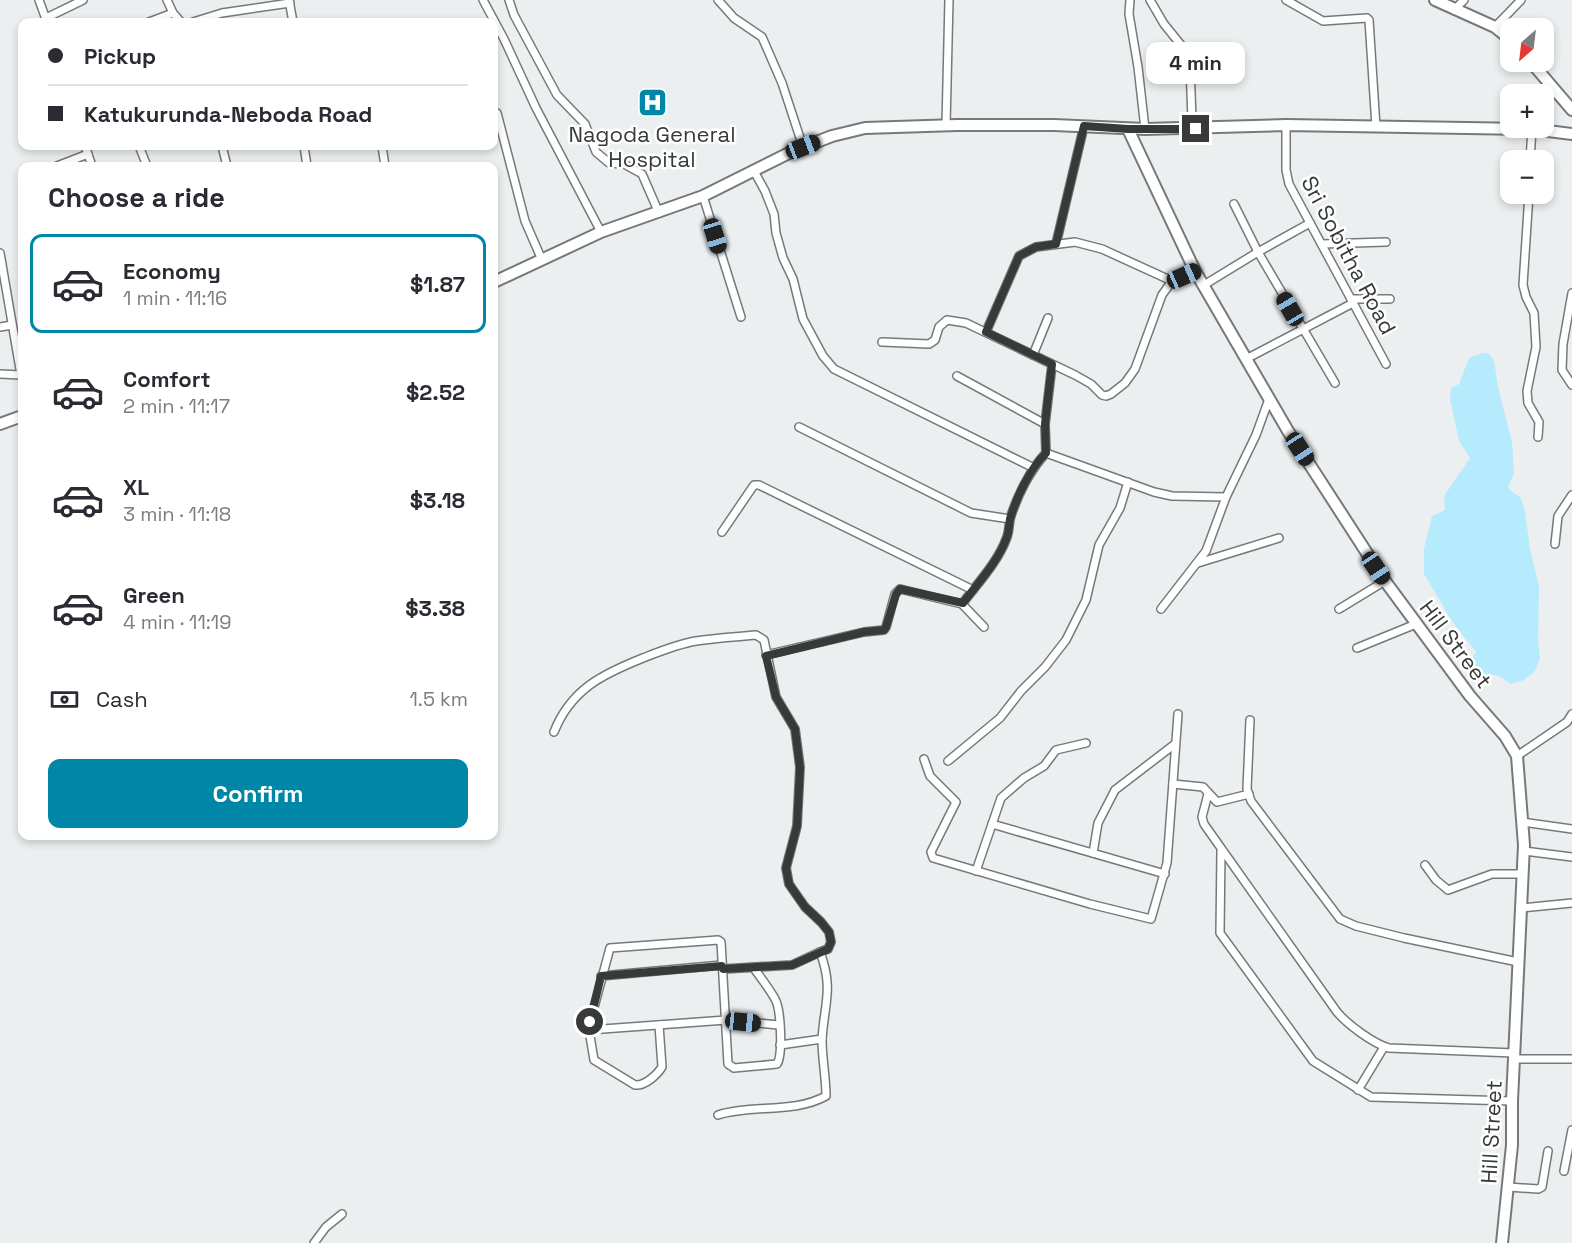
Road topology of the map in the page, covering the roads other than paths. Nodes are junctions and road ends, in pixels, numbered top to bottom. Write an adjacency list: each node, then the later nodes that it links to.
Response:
1 (39, 0): 17 (street)
2 (83, 0): 18 (street)
3 (167, 0): 16 (street)
4 (483, 0): 23 (street)
5 (509, 0): 49 (street)
6 (718, 0): 40 (street)
7 (949, 0): 30 (street)
8 (1130, 0): 35 (street)
9 (1150, 0): 36 (street)
10 (1286, 0): 33 (street)
11 (1435, 0): 15 (main road)
12 (1464, 0): 15 (street)
13 (1521, 0): 24 (street)
14 (289, 1): 21 (street); 22 (street)
15 (1454, 10): 24 (main road)
16 (173, 13): 19 (street); 20 (street)
17 (46, 18)
18 (51, 18)
19 (160, 18)
20 (177, 18)
21 (205, 18)
22 (292, 18)
23 (493, 18)
24 (1495, 27): 26 (main road)
25 (498, 28): 51 (street)
26 (1500, 31)
27 (1540, 72): 28 (main road)
28 (1572, 110)
29 (498, 120): 57 (street)
30 (946, 125): 32 (main road); 40 (main road)
31 (1286, 125): 33 (main road); 36 (main road); 50 (street, Sri Sobitha Road)
32 (1084, 126): 34 (main road); 53 (street)
33 (1376, 127): 37 (main road)
34 (1128, 129): 35 (main road); 58 (main road, Hill Street)
35 (1145, 129): 36 (main road)
36 (1196, 129)
37 (1500, 129)
38 (1554, 132): 39 (main road)
39 (1572, 134)
40 (803, 147): 45 (main road)
41 (86, 150): 42 (street)
42 (88, 154): 43 (street); 44 (street)
43 (67, 162)
44 (91, 162)
45 (754, 171): 46 (main road); 90 (street)
46 (703, 196): 49 (main road); 66 (street)
47 (1234, 204): 55 (street)
48 (1527, 204): 88 (street)
49 (659, 213): 51 (main road)
50 (1310, 223): 54 (street, Sri Sobitha Road); 55 (street)
51 (601, 232): 57 (main road)
52 (1386, 242): 54 (street)
53 (1056, 244): 61 (street); 71 (street)
54 (1322, 244): 65 (street, Sri Sobitha Road)
55 (1258, 252): 62 (street); 70 (street)
56 (0, 253): 60 (street)
57 (542, 260): 59 (main road)
58 (1195, 271): 61 (street); 62 (main road, Hill Street)
59 (498, 280)
60 (2, 281): 68 (street)
61 (1172, 281): 76 (street)
62 (1204, 285): 75 (main road, Hill Street)
63 (1572, 293): 82 (street)
64 (1390, 299): 65 (street)
65 (1352, 301): 70 (street); 77 (street, Sri Sobitha Road)
66 (741, 317)
67 (1048, 318): 73 (street)
68 (12, 325): 69 (street); 74 (street)
69 (0, 327)
70 (1301, 328): 75 (street); 81 (street)
71 (986, 332): 72 (street); 73 (street)
72 (882, 342)
73 (1033, 355): 76 (street)
74 (18, 358)
75 (1246, 359): 83 (main road, Hill Street)
76 (1052, 364): 86 (street)
77 (1386, 364)
78 (0, 374): 79 (street)
79 (18, 375)
80 (957, 376): 86 (street)
81 (1335, 383)
82 (1572, 385)
83 (1269, 399): 93 (street); 99 (main road, Hill Street)
84 (18, 417): 85 (main road)
85 (0, 424)
86 (1045, 424): 89 (street)
87 (799, 427): 94 (street)
88 (1538, 438)
89 (1046, 453): 90 (street); 91 (street)
90 (1034, 468): 94 (street)
91 (1128, 482): 93 (street); 116 (street)
92 (1572, 495): 97 (street)
93 (1226, 497): 98 (street)
94 (1010, 519): 100 (street)
95 (722, 532): 100 (street)
96 (1279, 538): 98 (street)
97 (1555, 544)
98 (1198, 563): 102 (street)
99 (1385, 581): 103 (street); 104 (main road, Hill Street)
100 (972, 590): 101 (street)
101 (963, 603): 105 (street); 107 (street)
102 (1161, 609)
103 (1339, 609)
104 (1416, 624): 106 (street); 114 (main road, Hill Street)
105 (984, 627)
106 (1357, 648)
107 (766, 656): 111 (street); 133 (street)
108 (1178, 714): 113 (street)
109 (1572, 714): 114 (street)
110 (1250, 720): 119 (street)
111 (554, 732)
112 (1086, 743): 121 (street)
113 (1175, 744): 117 (street); 125 (street)
114 (1517, 756): 120 (main road, Hill Street)
115 (924, 759): 128 (street)
116 (948, 762)
117 (1173, 784): 118 (street); 129 (street)
118 (1208, 794): 119 (street); 123 (street)
119 (1249, 794): 134 (street)
120 (1522, 822): 122 (street); 124 (main road, Hill Street)
121 (992, 824): 125 (street); 128 (street)
122 (1572, 829)
123 (1221, 851): 144 (street); 147 (street)
124 (1524, 851): 126 (street); 130 (main road, Hill Street)
125 (1093, 853): 129 (street)
126 (1572, 857)
127 (1425, 865): 130 (street)
128 (976, 871): 129 (street)
129 (1165, 874)
130 (1523, 874): 132 (main road, Hill Street)
131 (1572, 903): 132 (street)
132 (1521, 908): 134 (main road, Hill Street)
133 (819, 952): 136 (street); 142 (street)
134 (1518, 962): 145 (main road, Hill Street)
135 (722, 967): 136 (street); 137 (street); 137 (street); 138 (street)
136 (753, 968): 140 (street)
137 (601, 976): 141 (street)
138 (726, 1020): 139 (street); 140 (street); 143 (street)
139 (658, 1025): 141 (street); 141 (street)
140 (779, 1026): 143 (street)
141 (589, 1030)
142 (822, 1040): 143 (street); 149 (street)
143 (780, 1046)
144 (1384, 1047): 145 (street); 147 (street)
145 (1514, 1056): 146 (street); 148 (main road, Hill Street)
146 (1572, 1059)
147 (1358, 1090): 148 (street)
148 (1512, 1101): 153 (main road, Hill Street)
149 (718, 1115)
150 (1572, 1130): 152 (street)
151 (1548, 1151): 153 (street)
152 (1564, 1171)
153 (1508, 1187): 156 (main road, Hill Street)
154 (342, 1214): 155 (street)
155 (314, 1243)
156 (1502, 1243)

